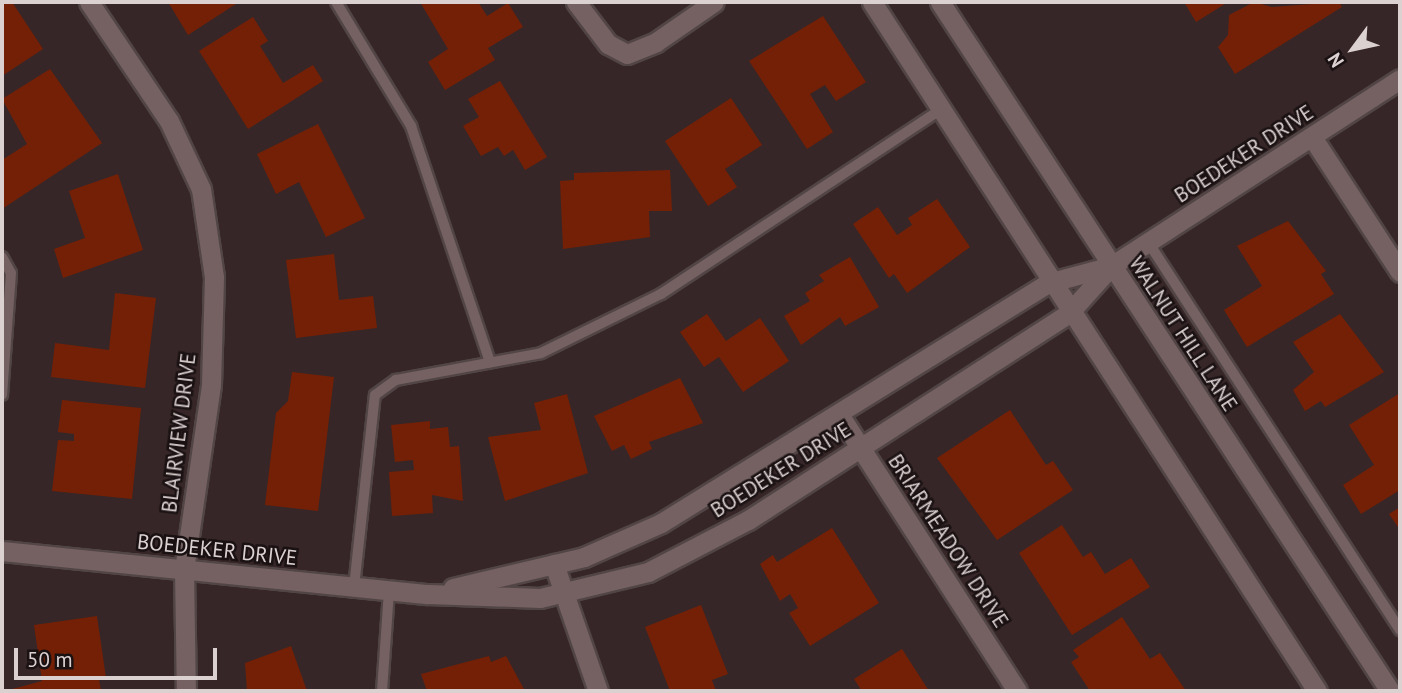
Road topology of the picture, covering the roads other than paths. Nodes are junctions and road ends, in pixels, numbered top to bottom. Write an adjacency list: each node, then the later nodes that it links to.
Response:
1 (89, 2): 22 (street, BLAIRVIEW DRIVE)
2 (336, 2): 16 (lane)
3 (576, 2): 4 (street)
4 (714, 2)
5 (872, 2): 8 (street)
6 (940, 2): 12 (street, WALNUT HILL LANE)
7 (1400, 79): 9 (street, BOEDEKER DRIVE)
8 (940, 110): 14 (street); 16 (lane)
9 (1312, 137): 10 (street, BOEDEKER DRIVE); 13 (street)
10 (1149, 242): 12 (street, BOEDEKER DRIVE); 27 (lane)
11 (2, 257): 17 (lane)
12 (1111, 266): 14 (street, BOEDEKER DRIVE); 15 (street, BOEDEKER DRIVE); 33 (street, WALNUT HILL LANE)
13 (1400, 272)
14 (1048, 283): 15 (street); 18 (street, BOEDEKER DRIVE)
15 (1068, 314): 19 (street, BOEDEKER DRIVE); 32 (street)
16 (490, 362): 23 (lane)
17 (2, 395)
18 (840, 416): 19 (street, BRIARMEADOW DRIVE); 21 (street, BOEDEKER DRIVE)
19 (861, 447): 26 (street, BOEDEKER DRIVE); 31 (street, BRIARMEADOW DRIVE)
20 (2, 551): 22 (street, BOEDEKER DRIVE)
21 (554, 564): 25 (street, BOEDEKER DRIVE); 26 (street)
22 (184, 570): 23 (street, BOEDEKER DRIVE); 28 (street, BLAIRVIEW DRIVE)
23 (354, 587): 24 (street, BOEDEKER DRIVE)
24 (389, 590): 25 (street, BOEDEKER DRIVE); 29 (lane)
25 (428, 594): 26 (street, BOEDEKER DRIVE)
26 (565, 595): 30 (street)
27 (1400, 630)
28 (186, 691)
29 (382, 691)
30 (598, 691)
31 (1017, 691)
32 (1317, 691)
33 (1390, 691)

